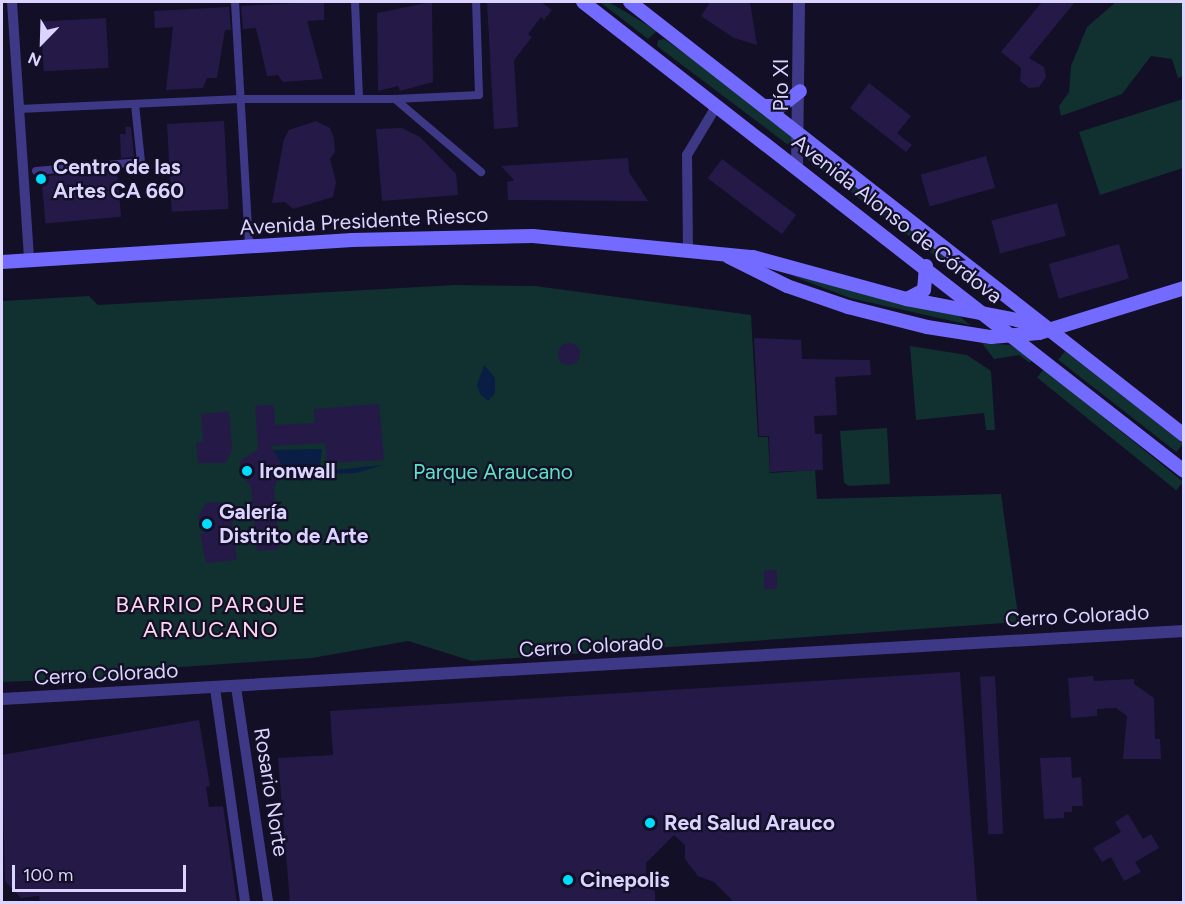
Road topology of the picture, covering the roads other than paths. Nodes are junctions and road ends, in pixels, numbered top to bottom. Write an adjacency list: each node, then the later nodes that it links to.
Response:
1 (12, 2): 15 (street)
2 (235, 2): 10 (street)
3 (355, 2): 9 (street)
4 (476, 2): 11 (street)
5 (583, 2): 13 (main road, Avenida Alonso de Córdova)
6 (630, 2): 14 (main road, Avenida Alonso de Córdova)
7 (799, 2): 8 (street, Pío XI)
8 (800, 91): 14 (main road); 16 (street, Pío XI)
9 (359, 98): 10 (street); 11 (street)
10 (241, 99): 12 (street); 20 (street)
11 (395, 99): 19 (street)
12 (135, 104): 15 (street); 18 (street)
13 (717, 105): 17 (main road, Avenida Alonso de Córdova); 21 (street)
14 (764, 106): 16 (main road, Avenida Alonso de Córdova)
15 (19, 109): 23 (street)
16 (800, 134): 17 (street, Pío XI); 29 (main road, Avenida Alonso de Córdova)
17 (797, 167): 25 (main road, Avenida Alonso de Córdova)
18 (36, 171)
19 (481, 172)
20 (249, 247): 21 (main road, Avenida Presidente Riesco); 23 (main road, Avenida Presidente Riesco)
21 (688, 250): 22 (main road, Avenida Presidente Riesco)
22 (727, 256): 27 (main road, Avenida Presidente Riesco); 30 (main road, Avenida Presidente Riesco)
23 (29, 261): 24 (main road, Avenida Presidente Riesco)
24 (2, 262)
25 (926, 266): 27 (main road); 28 (main road, Avenida Alonso de Córdova)
26 (1184, 288): 29 (main road, Avenida Presidente Riesco)
27 (907, 299): 28 (main road, Avenida Presidente Riesco)
28 (986, 314): 29 (main road, Avenida Presidente Riesco); 30 (main road, Avenida Alonso de Córdova)
29 (1047, 330): 30 (main road, Avenida Presidente Riesco); 31 (main road, Avenida Alonso de Córdova)
30 (1015, 337): 32 (main road, Avenida Alonso de Córdova)
31 (1184, 435)
32 (1184, 471)
33 (1184, 630): 34 (street, Cerro Colorado)
34 (236, 687): 35 (street, Cerro Colorado); 38 (street, Rosario Norte)
35 (215, 688): 36 (street, Cerro Colorado); 37 (street, Rosario Norte)
36 (2, 699)
37 (245, 903)
38 (268, 903)

